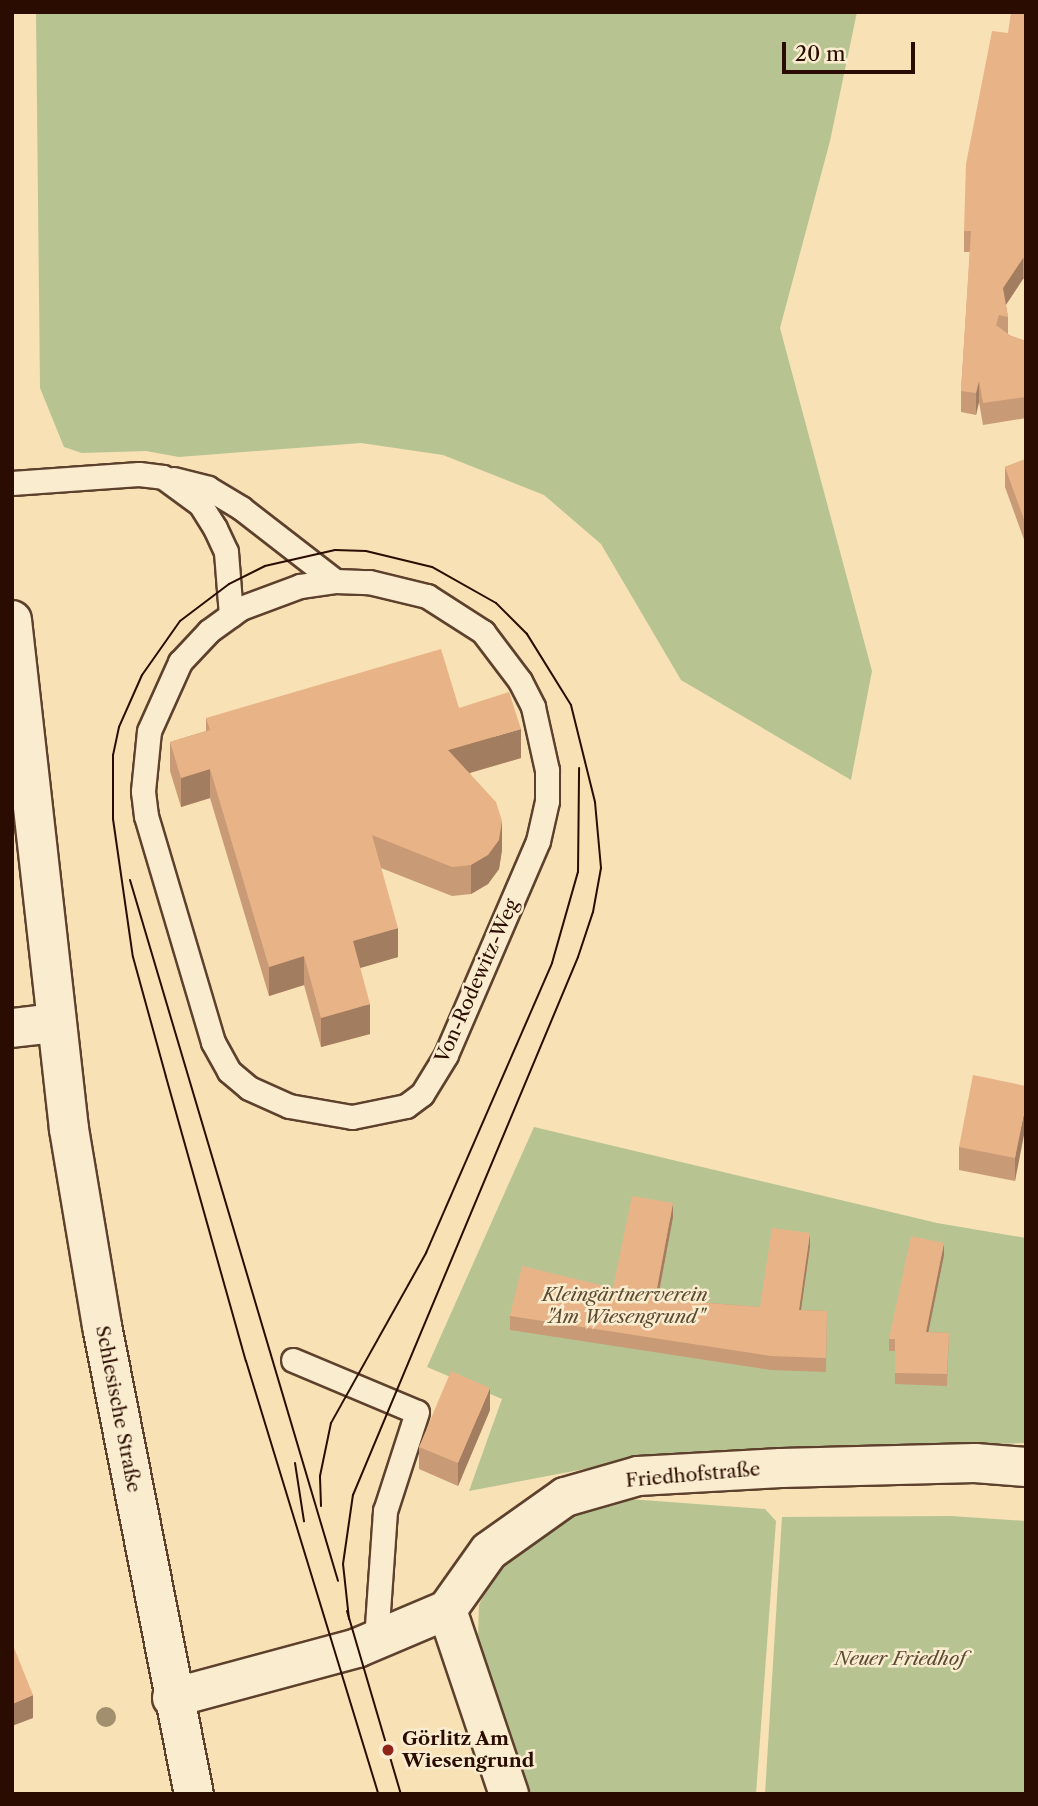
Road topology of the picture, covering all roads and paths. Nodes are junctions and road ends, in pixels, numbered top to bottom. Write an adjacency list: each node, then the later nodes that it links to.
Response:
1 (163, 477): 2 (lane); 3 (lane); 4 (lane)
2 (12, 483)
3 (335, 581): 4 (lane, Von-Rodewitz-Weg); 4 (lane, Von-Rodewitz-Weg)
4 (231, 615)
5 (12, 620): 6 (street, Schlesische Straße)
6 (54, 1023): 7 (street); 12 (street, Schlesische Straße)
7 (12, 1028)
8 (293, 1360): 11 (lane)
9 (1026, 1467): 10 (street, Friedhofstraße)
10 (447, 1610): 11 (street); 14 (street)
11 (376, 1640): 12 (street)
12 (172, 1698): 13 (street, Schlesische Straße)
13 (194, 1794)
14 (509, 1794)

